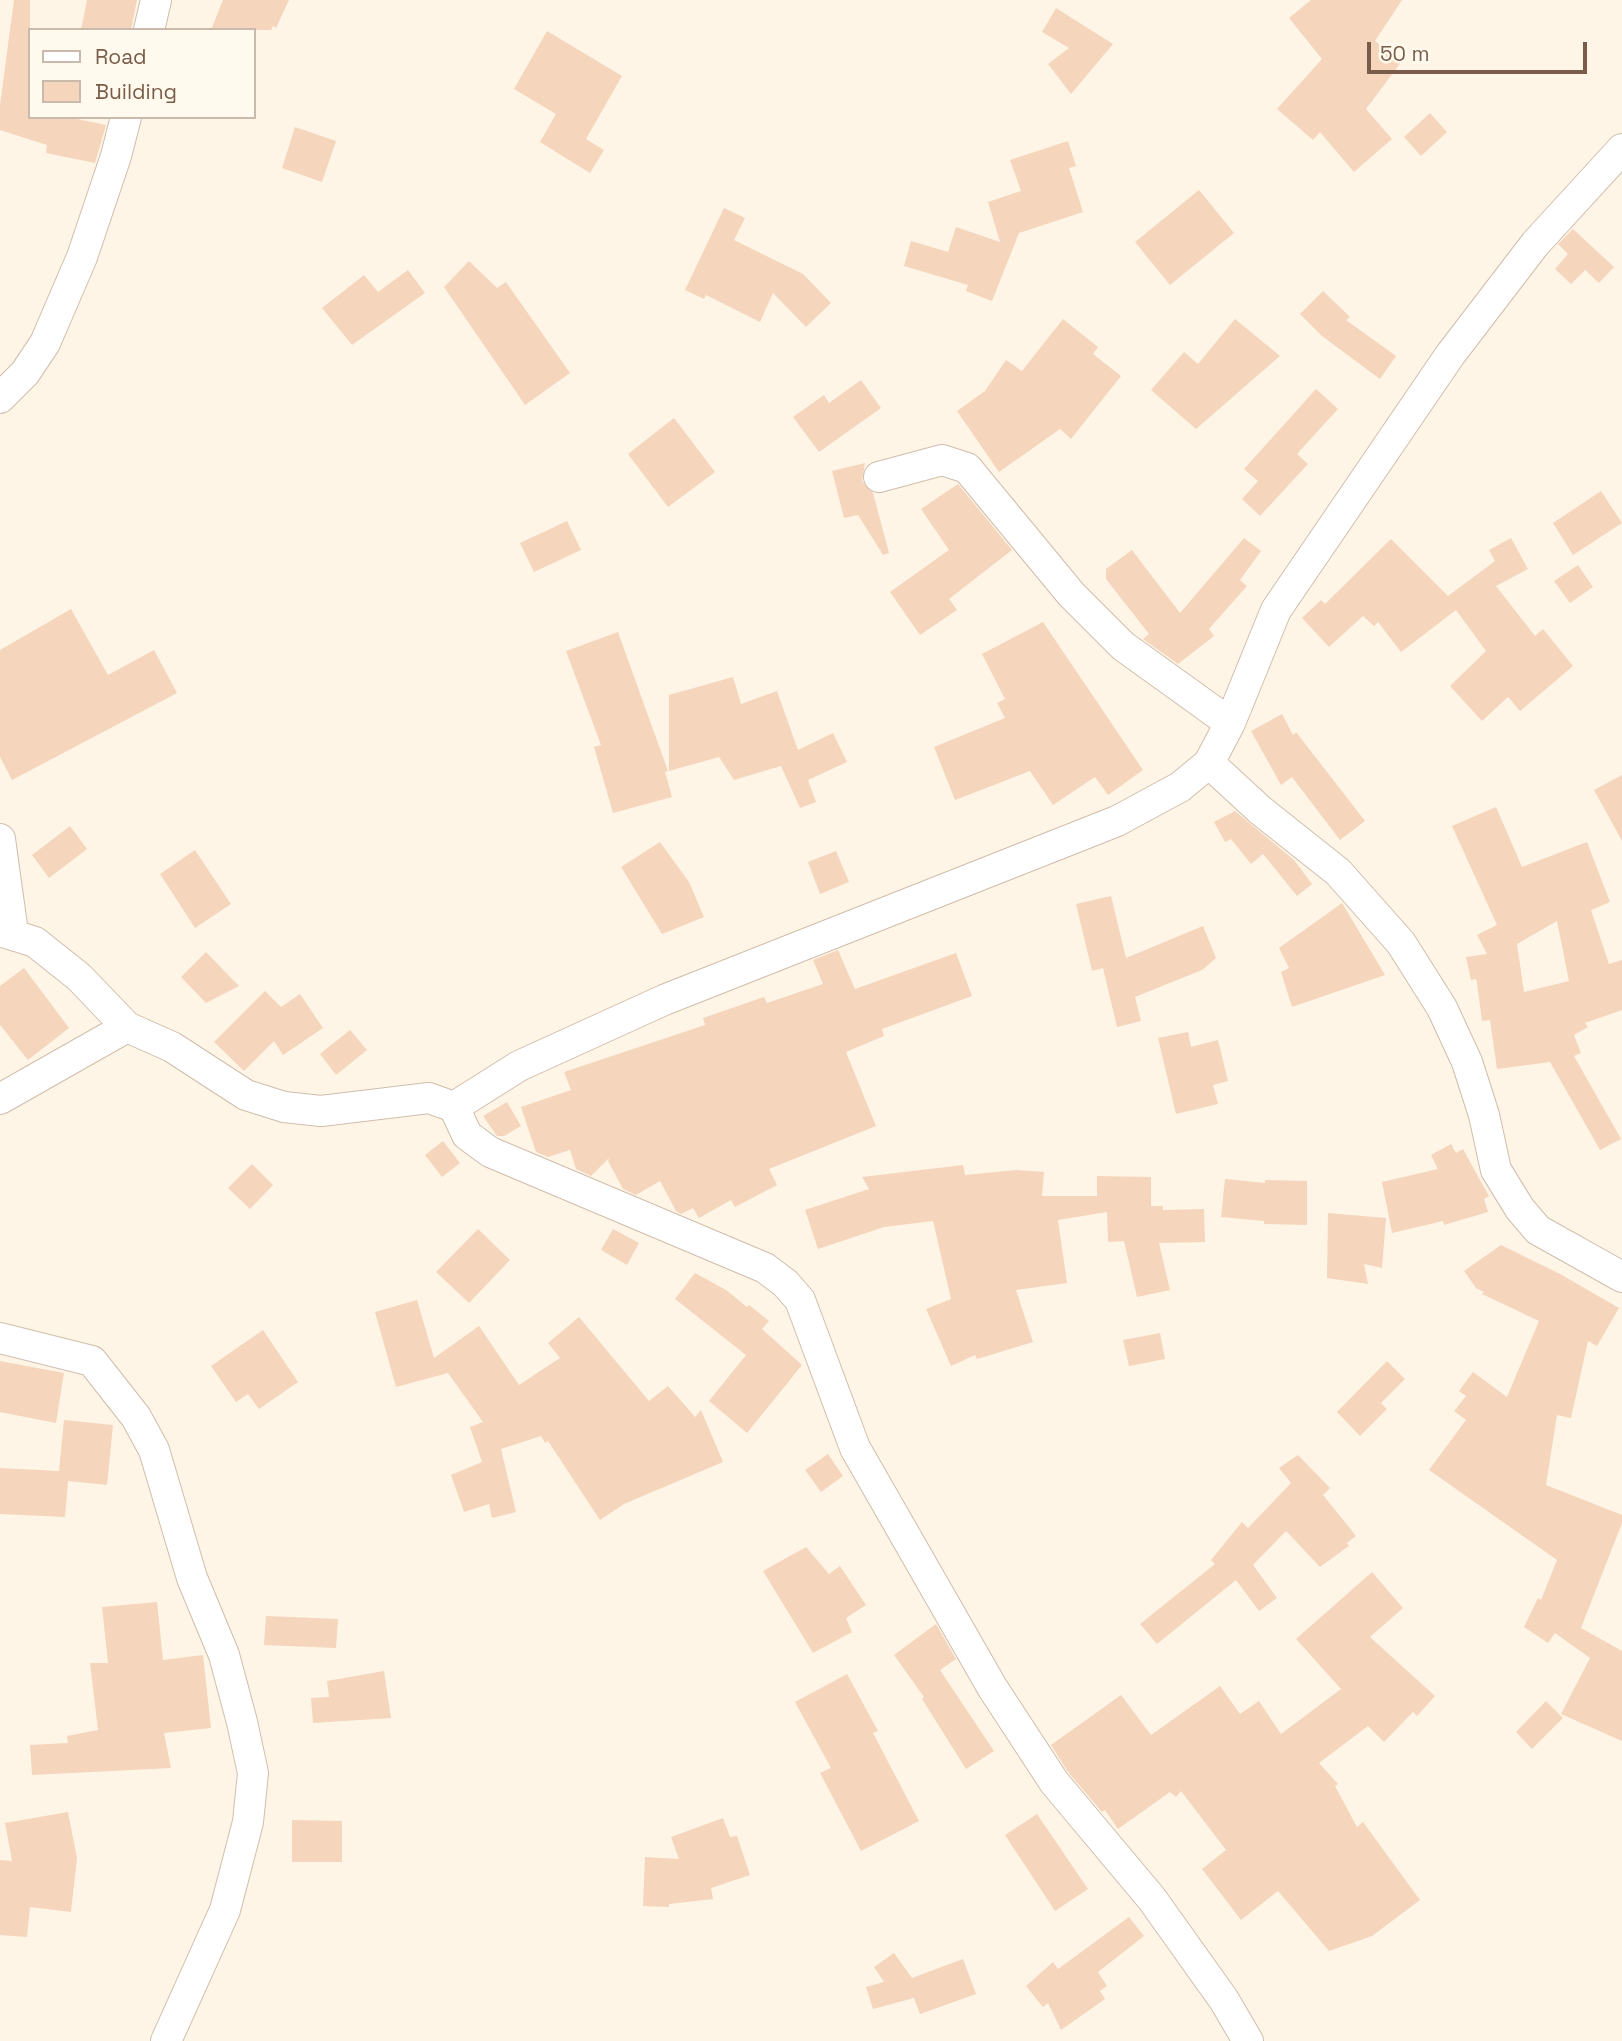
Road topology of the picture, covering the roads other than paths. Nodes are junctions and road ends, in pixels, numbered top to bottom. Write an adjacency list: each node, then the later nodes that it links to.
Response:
1 (156, 0): 2 (street)
2 (149, 28)
3 (125, 119): 5 (street)
4 (1622, 149): 7 (street)
5 (0, 398)
6 (879, 477): 7 (street)
7 (1230, 723): 8 (street)
8 (1209, 763): 13 (street); 14 (street)
9 (0, 839): 10 (street)
10 (7, 932): 11 (street)
11 (127, 1027): 12 (street); 13 (street)
12 (0, 1099)
13 (454, 1107): 17 (street)
14 (1622, 1277)
15 (0, 1338): 16 (street)
16 (166, 2041)
17 (1248, 2041)

